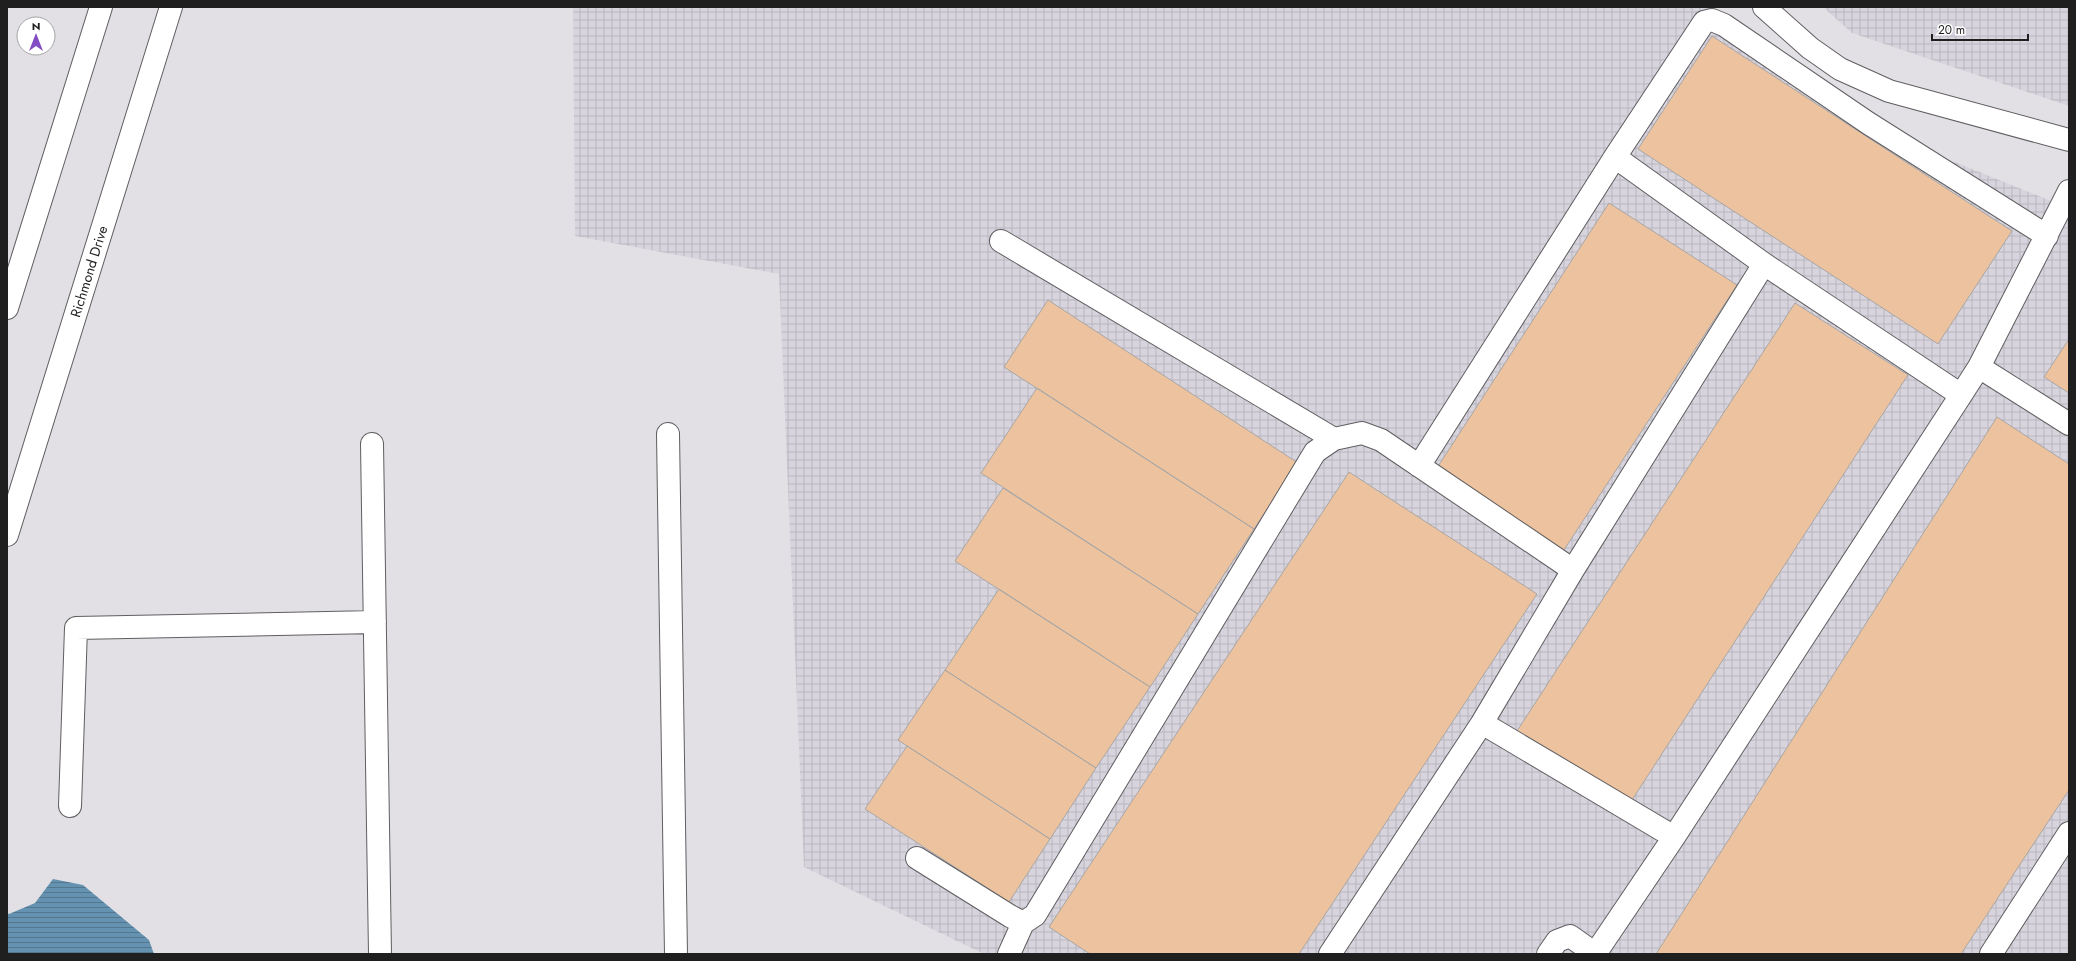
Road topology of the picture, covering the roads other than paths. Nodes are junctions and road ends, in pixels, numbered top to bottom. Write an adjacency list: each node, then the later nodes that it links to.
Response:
1 (101, 7): 10 (street)
2 (172, 7): 18 (street, Richmond Drive)
3 (1764, 7): 4 (street)
4 (2069, 140)
5 (1615, 157): 7 (street); 9 (street); 17 (street)
6 (2069, 191): 7 (street)
7 (2047, 236): 11 (street)
8 (1000, 241): 15 (street)
9 (1764, 264): 12 (street); 19 (street)
10 (7, 308)
11 (1979, 367): 12 (street); 13 (street)
12 (1961, 395): 24 (street)
13 (2069, 424)
14 (668, 434): 28 (street)
15 (1334, 439): 17 (street); 26 (street)
16 (372, 444): 20 (street)
17 (1419, 466): 19 (street)
18 (7, 535)
19 (1573, 570): 21 (street)
20 (375, 622): 22 (street); 27 (street)
21 (1482, 723): 24 (street); 30 (street)
22 (70, 806)
23 (2069, 833): 33 (street)
24 (1674, 837): 32 (street)
25 (917, 858): 26 (street)
26 (1023, 922): 29 (street)
27 (380, 954)
28 (676, 954)
29 (1009, 954)
30 (1330, 954)
31 (1548, 954): 32 (street)
32 (1594, 954)
33 (1991, 954)

